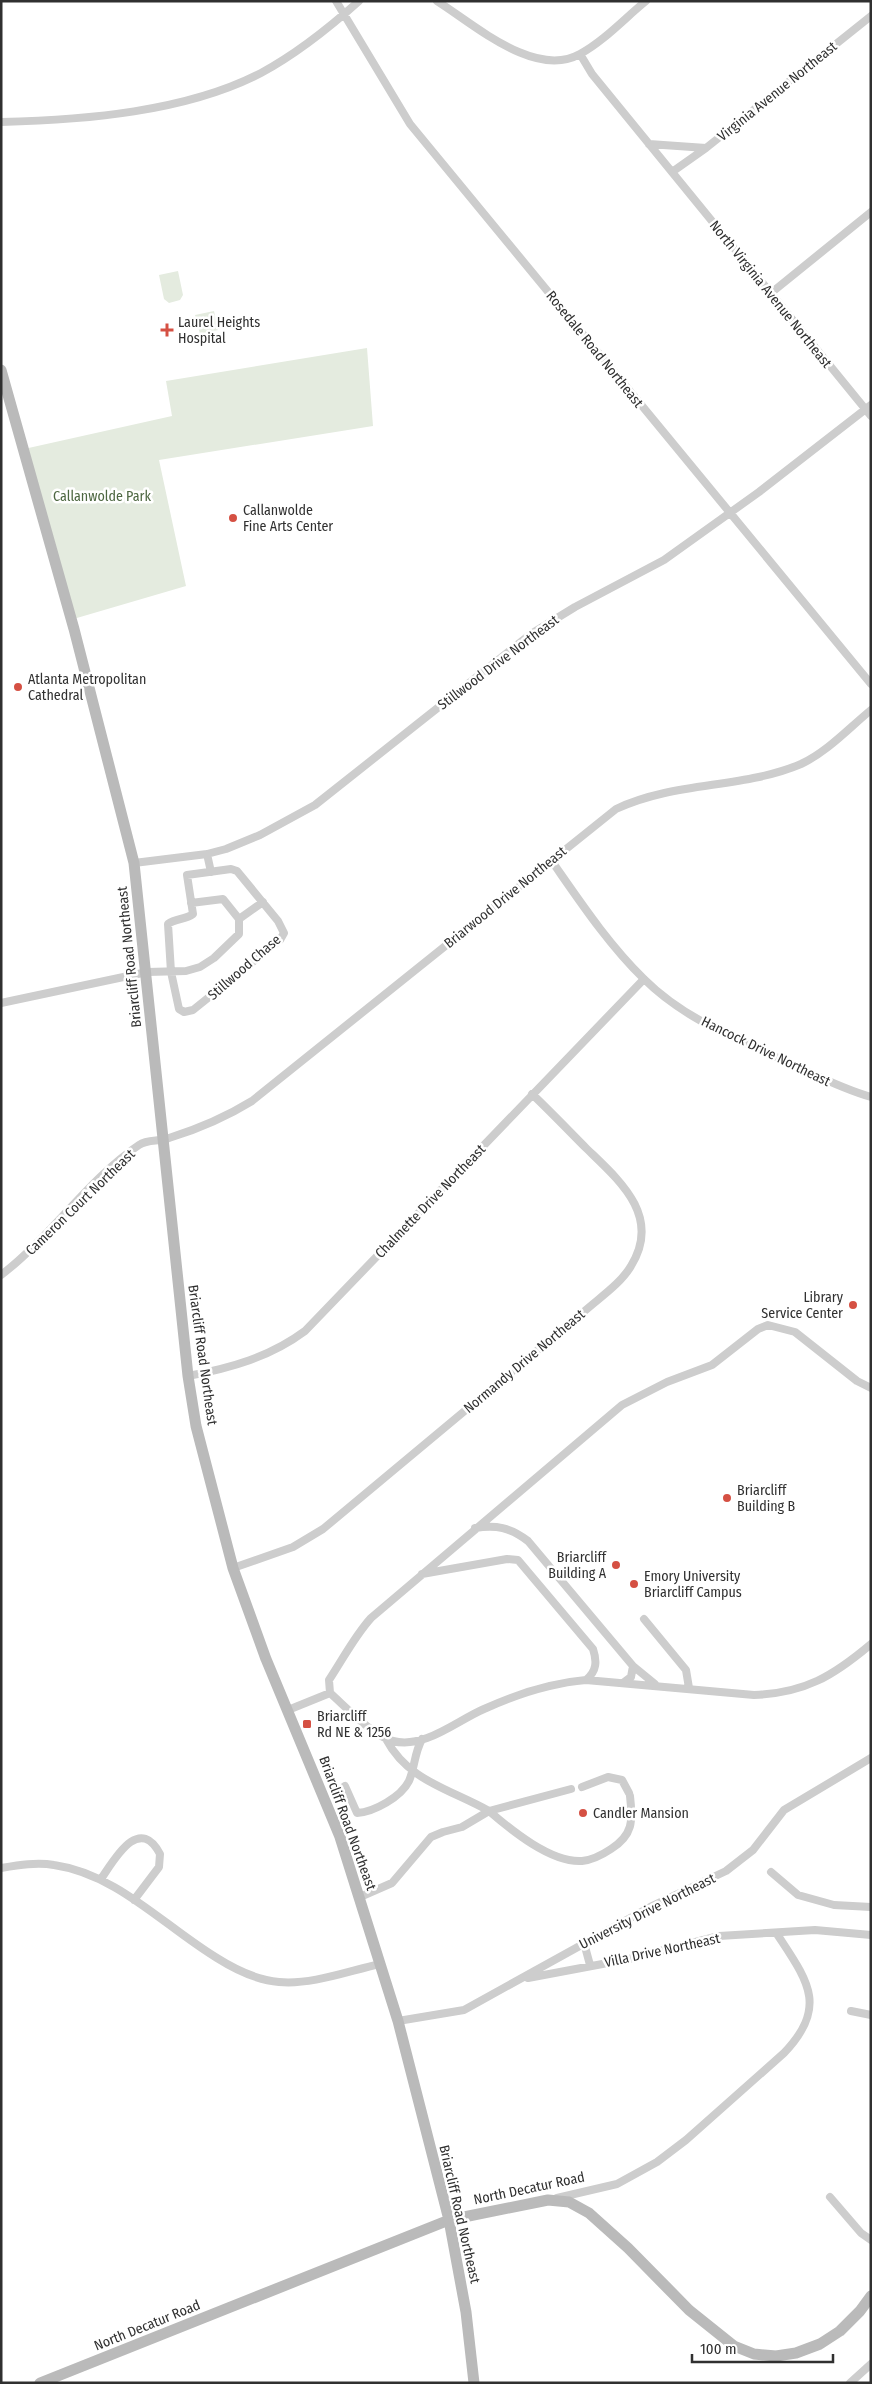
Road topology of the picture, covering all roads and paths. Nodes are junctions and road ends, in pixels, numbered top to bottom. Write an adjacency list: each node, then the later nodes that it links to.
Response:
1 (336, 1): 5 (street, Rosedale Road Northeast)
2 (359, 1): 5 (street)
3 (438, 1): 7 (street)
4 (646, 1): 7 (street)
5 (344, 14): 8 (street); 17 (street, Rosedale Road Northeast)
6 (871, 16): 10 (street, Virginia Avenue Northeast)
7 (580, 54): 9 (street)
8 (1, 122)
9 (649, 144): 10 (street, Virginia Avenue Northeast); 11 (street, North Virginia Avenue Northeast)
10 (706, 148): 11 (street)
11 (672, 172): 13 (street, North Virginia Avenue Northeast)
12 (871, 212): 13 (street)
13 (771, 293): 15 (street, North Virginia Avenue Northeast)
14 (1, 370): 22 (main road, Briarcliff Road Northeast)
15 (868, 407): 16 (street, North Virginia Avenue Northeast); 17 (street, Stillwood Drive Northeast)
16 (871, 416)
17 (729, 512): 18 (street, Rosedale Road Northeast); 20 (street, Stillwood Drive Northeast)
18 (871, 684)
19 (871, 710): 21 (street, Briarwood Drive Northeast)
20 (207, 854): 22 (street, Stillwood Drive Northeast); 23 (street)
21 (550, 860): 29 (street, Hancock Drive Northeast); 33 (street, Briarwood Drive Northeast)
22 (134, 863): 27 (main road, Briarcliff Road Northeast)
23 (211, 872): 24 (street, Stillwood Chase); 25 (street, Stillwood Chase)
24 (262, 902): 26 (street); 28 (street, Stillwood Chase)
25 (191, 903): 26 (street); 28 (street, Stillwood Chase)
26 (238, 919): 28 (street, Stillwood Chase)
27 (147, 972): 28 (street, Stillwood Chase); 30 (street, Stillwood Chase); 33 (main road, Briarcliff Road Northeast)
28 (171, 972)
29 (644, 979): 31 (street, Chalmette Drive Northeast); 32 (street, Hancock Drive Northeast)
30 (1, 1002)
31 (532, 1094): 35 (street, Chalmette Drive Northeast); 38 (street, Normandy Drive Northeast)
32 (871, 1097)
33 (164, 1140): 34 (street, Cameron Court Northeast); 35 (main road, Briarcliff Road Northeast)
34 (1, 1275)
35 (188, 1376): 38 (main road, Briarcliff Road Northeast)
36 (871, 1388): 37 (street)
37 (474, 1528): 39 (street); 42 (street)
38 (233, 1568): 48 (main road, Briarcliff Road Northeast)
39 (420, 1574): 43 (street); 47 (street)
40 (644, 1619): 46 (street)
41 (871, 1644): 46 (street)
42 (634, 1666): 44 (street); 45 (street)
43 (586, 1680): 44 (street); 50 (street)
44 (622, 1683): 45 (street)
45 (657, 1685): 46 (street)
46 (689, 1688)
47 (330, 1693): 48 (street); 49 (street)
48 (288, 1710): 60 (main road, Briarcliff Road Northeast)
49 (386, 1738): 50 (street); 52 (street)
50 (422, 1739): 52 (street)
51 (871, 1758): 65 (street, University Drive Northeast)
52 (412, 1771): 53 (street); 56 (street)
53 (345, 1786)
54 (582, 1787): 56 (street)
55 (571, 1789): 56 (street)
56 (489, 1811): 60 (street)
57 (1, 1868): 59 (street)
58 (771, 1872): 62 (street)
59 (100, 1879): 61 (street); 61 (street)
60 (360, 1897): 66 (main road, Briarcliff Road Northeast)
61 (134, 1900): 66 (street)
62 (871, 1908)
63 (777, 1934): 64 (street, Villa Drive Northeast); 67 (street, Villa Drive Northeast); 73 (street, North Decatur Road)
64 (871, 1935)
65 (584, 1943): 67 (street); 68 (street, University Drive Northeast)
66 (380, 1964): 71 (main road, Briarcliff Road Northeast)
67 (590, 1965): 68 (street, Villa Drive Northeast)
68 (519, 1980): 71 (street, University Drive Northeast)
69 (851, 2011): 70 (street)
70 (871, 2015)
71 (398, 2021): 74 (main road, Briarcliff Road Northeast)
72 (830, 2197): 75 (street)
73 (548, 2200): 74 (main road, North Decatur Road); 76 (main road)
74 (449, 2220): 78 (main road, North Decatur Road); 79 (main road, Briarcliff Road Northeast)
75 (871, 2240)
76 (871, 2296)
77 (871, 2364): 80 (street)
78 (40, 2383)
79 (474, 2383)
80 (850, 2383)

